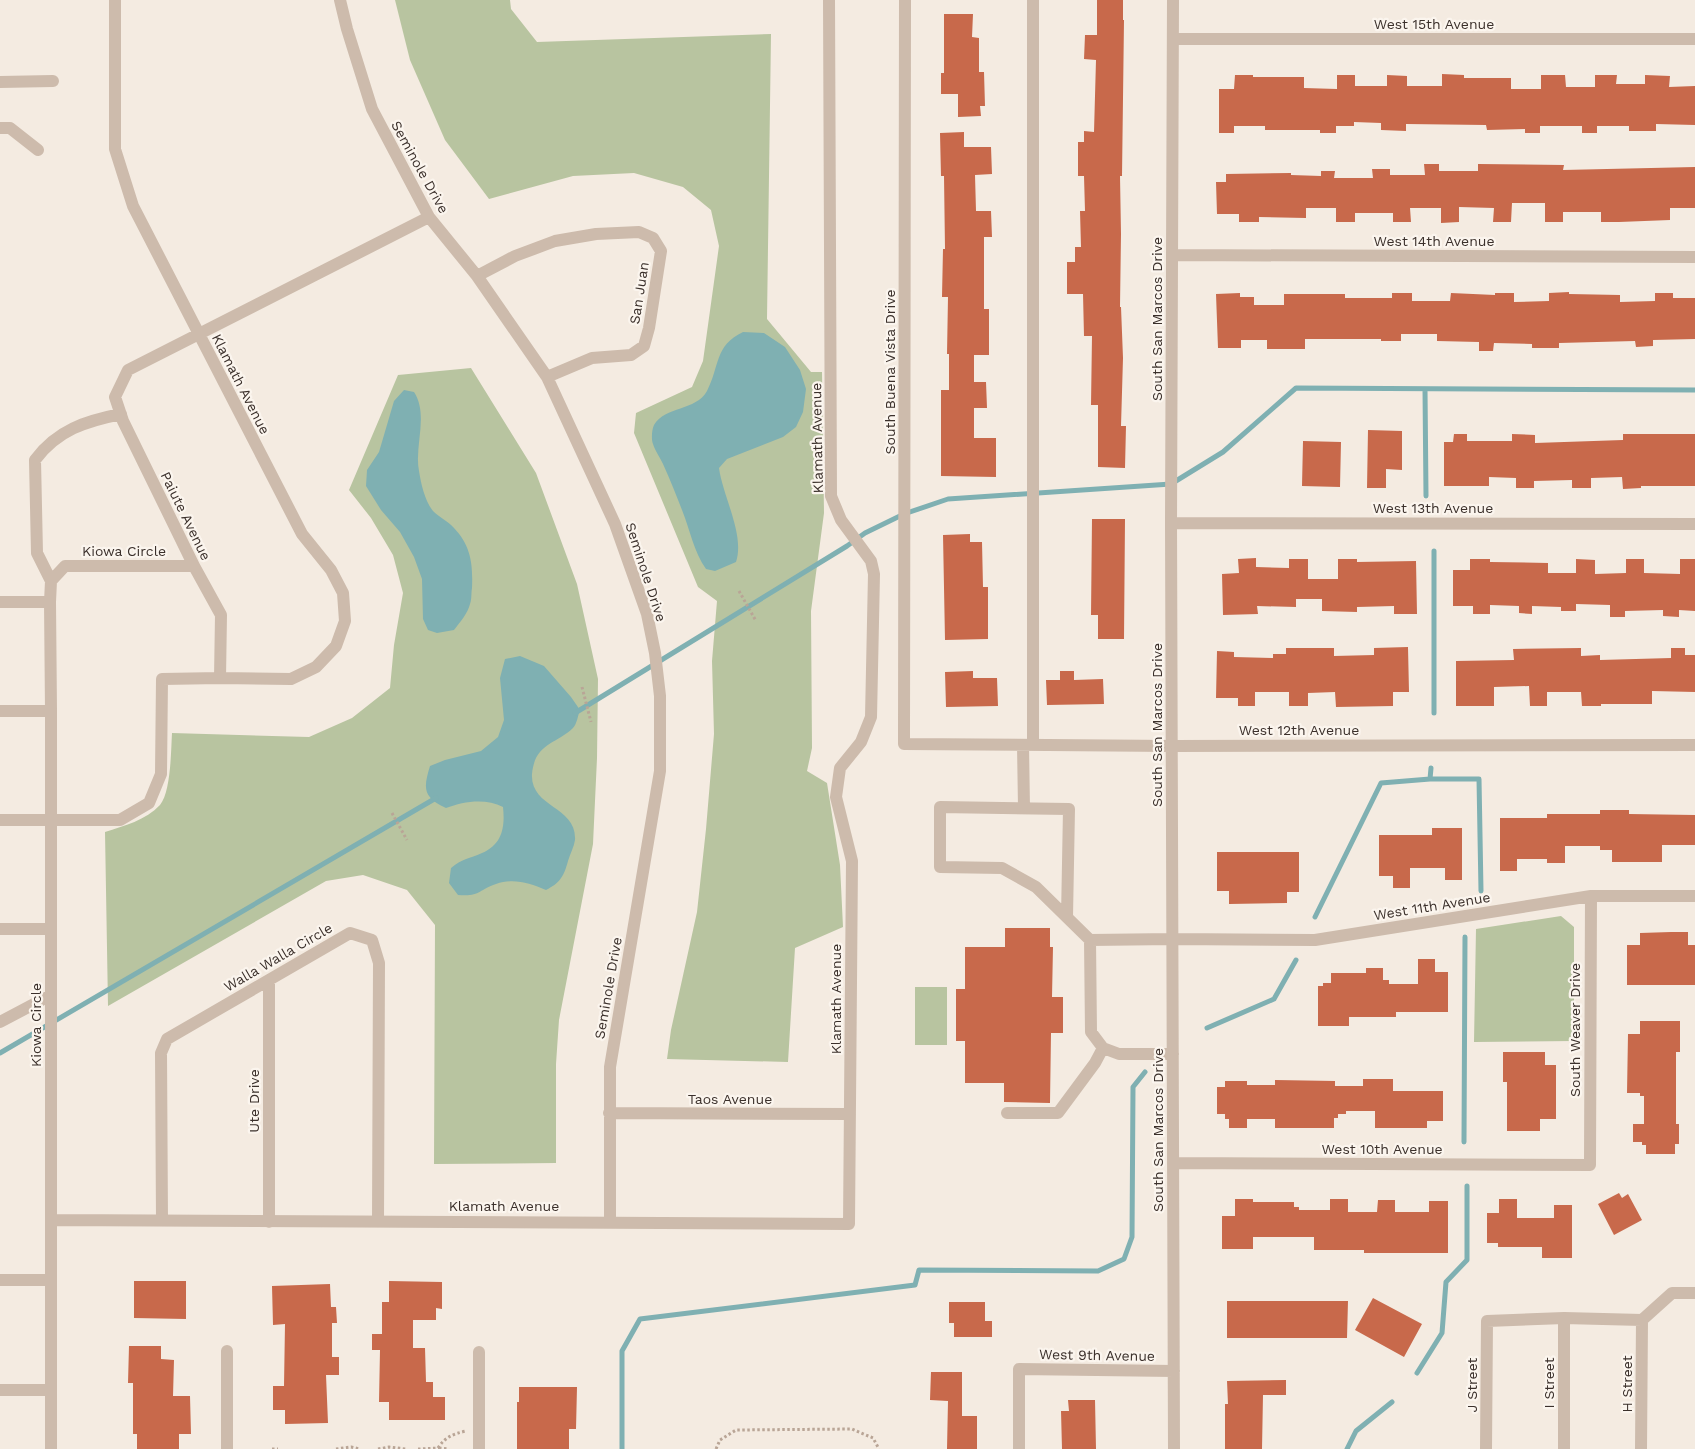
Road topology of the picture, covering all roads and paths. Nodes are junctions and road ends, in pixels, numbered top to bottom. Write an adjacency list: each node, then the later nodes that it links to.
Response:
1 (115, 0): 17 (street, Klamath Avenue)
2 (340, 0): 13 (street, Seminole Drive)
3 (829, 0): 56 (street, Klamath Avenue)
4 (905, 0): 33 (street, South Buena Vista Drive)
5 (1033, 0): 34 (street)
6 (1172, 0): 7 (street, South San Marcos Drive)
7 (1173, 39): 8 (street, West 15th Avenue); 14 (street, South San Marcos Drive)
8 (1695, 39)
9 (53, 81): 10 (street)
10 (0, 82)
11 (0, 128): 12 (street)
12 (38, 150)
13 (429, 217): 16 (street, Seminole Drive); 17 (street, Paiute Avenue)
14 (1173, 255): 15 (street, West 14th Avenue); 20 (street, South San Marcos Drive)
15 (1695, 256)
16 (477, 276): 18 (street, Seminole Drive); 18 (street, San Juan)
17 (199, 334): 19 (street, Paiute Avenue); 28 (street, Klamath Avenue)
18 (546, 377): 54 (street, Seminole Drive)
19 (121, 414): 22 (street, Paiute Avenue); 23 (street)
20 (1171, 523): 21 (street, West 13th Avenue); 36 (street, South San Marcos Drive)
21 (1695, 524)
22 (194, 566): 23 (street, Kiowa Circle); 28 (street, Paiute Avenue)
23 (52, 581): 26 (street, Kiowa Circle)
24 (739, 591): 27 (path)
25 (0, 602): 26 (street)
26 (50, 602): 31 (street, Kiowa Circle)
27 (756, 621)
28 (220, 678): 40 (street)
29 (582, 687): 32 (path)
30 (0, 711): 31 (street)
31 (51, 711): 40 (street, Kiowa Circle)
32 (591, 722)
33 (904, 744): 34 (street, West 12th Avenue)
34 (1028, 745): 36 (street, West 12th Avenue); 37 (street)
35 (1695, 745): 36 (street, West 12th Avenue)
36 (1173, 746): 47 (street, South San Marcos Drive)
37 (1024, 808): 44 (street); 44 (street)
38 (392, 813): 41 (path)
39 (0, 820): 40 (street)
40 (50, 820): 46 (street, Kiowa Circle)
41 (407, 840)
42 (1591, 896): 43 (street, West 11th Avenue); 47 (street, West 11th Avenue); 58 (street, South Weaver Drive)
43 (1695, 896)
44 (1067, 918): 48 (street)
45 (0, 928): 46 (street)
46 (50, 929): 50 (street, Kiowa Circle)
47 (1173, 939): 48 (street, West 11th Avenue); 53 (street, South San Marcos Drive)
48 (1090, 940): 52 (street)
49 (269, 980): 60 (street, Walla Walla Circle); 61 (street, Walla Walla Circle); 62 (street, Ute Drive)
50 (51, 995): 51 (street); 59 (street, Kiowa Circle)
51 (0, 1022)
52 (1103, 1048): 53 (street); 55 (street)
53 (1173, 1054): 57 (street, South San Marcos Drive)
54 (609, 1113): 56 (street, Taos Avenue); 63 (street, Seminole Drive)
55 (1007, 1113)
56 (850, 1114): 63 (street, Klamath Avenue)
57 (1173, 1163): 58 (street, West 10th Avenue); 71 (street, South San Marcos Drive)
58 (1590, 1165)
59 (51, 1220): 60 (street, Klamath Avenue); 65 (street, Kiowa Circle)
60 (162, 1221): 62 (street, Klamath Avenue)
61 (378, 1221): 62 (street, Klamath Avenue); 63 (street, Klamath Avenue)
62 (269, 1222)
63 (610, 1222)
64 (0, 1280): 65 (street)
65 (51, 1280): 73 (street, Kiowa Circle)
66 (1695, 1293): 68 (street)
67 (1564, 1318): 68 (street); 91 (street, J Street); 92 (street, I Street)
68 (1642, 1320): 93 (street, H Street)
69 (227, 1351): 77 (street)
70 (479, 1352): 74 (street)
71 (1174, 1371): 89 (street, West 9th Avenue); 90 (street, South San Marcos Drive)
72 (0, 1390): 73 (street)
73 (51, 1390): 76 (street, Kiowa Circle)
74 (479, 1430): 75 (path); 86 (street)
75 (438, 1448): 84 (path); 85 (path)
76 (51, 1449)
77 (228, 1449)
78 (272, 1449): 79 (path)
79 (278, 1449)
80 (336, 1449): 81 (path)
81 (360, 1449)
82 (378, 1449): 83 (path)
83 (406, 1449)
84 (418, 1449)
85 (449, 1449)
86 (479, 1449)
87 (716, 1449): 88 (path)
88 (879, 1449)
89 (1019, 1449)
90 (1174, 1449)
91 (1486, 1449)
92 (1564, 1449)
93 (1641, 1449)

